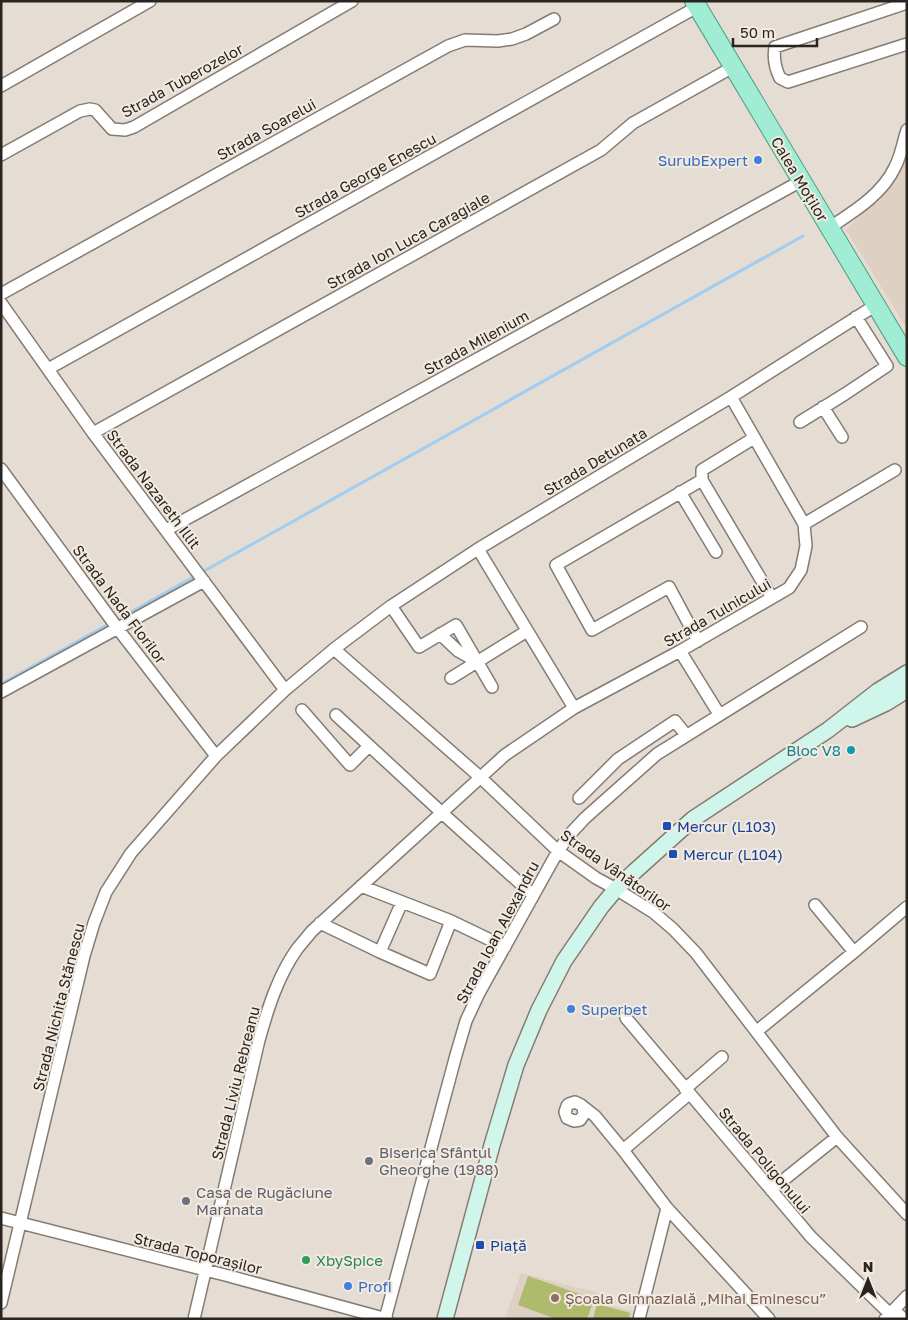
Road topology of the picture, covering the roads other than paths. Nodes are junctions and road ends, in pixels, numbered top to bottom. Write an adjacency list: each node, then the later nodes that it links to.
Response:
1 (150, 1): 8 (street)
2 (352, 1): 10 (street, Strada Tuberozelor)
3 (907, 3): 6 (street)
4 (696, 4): 7 (main road, Calea Moților); 18 (street, Strada George Enescu)
5 (554, 19): 13 (street, Strada Soarelui)
6 (907, 44)
7 (733, 67): 11 (main road, Calea Moților); 22 (street, Strada Ion Luca Caragiale)
8 (1, 86)
9 (907, 130): 12 (street)
10 (1, 156)
11 (801, 181): 12 (main road, Calea Moților); 30 (street, Strada Milenium)
12 (829, 228): 15 (main road, Calea Moților)
13 (1, 294)
14 (1, 303): 18 (street, Strada Nazareth Illit)
15 (876, 305): 16 (street, Strada Detunata); 17 (main road, Calea Moților)
16 (856, 317): 19 (street, Strada Detunata); 20 (street)
17 (907, 357)
18 (48, 369): 22 (street, Strada Nazareth Illit)
19 (731, 397): 24 (street, Strada Tulnicului); 31 (street, Strada Detunata)
20 (823, 407): 21 (street); 23 (street)
21 (800, 422)
22 (94, 433): 30 (street, Strada Nazareth Illit)
23 (842, 437)
24 (754, 438): 27 (street); 29 (street, Strada Tulnicului)
25 (1, 469): 37 (street, Strada Nada Florilor)
26 (895, 470): 29 (street)
27 (702, 480): 28 (street); 34 (street)
28 (680, 492): 32 (street); 40 (street)
29 (804, 524): 34 (street, Strada Tulnicului)
30 (166, 530): 33 (street, Strada Nazareth Illit)
31 (478, 549): 35 (street, Strada Detunata); 38 (street)
32 (716, 552)
33 (204, 581): 37 (street); 47 (street, Strada Nazareth Illit)
34 (772, 598): 40 (street, Strada Tulnicului)
35 (391, 606): 39 (street); 41 (street, Strada Detunata)
36 (861, 627): 52 (street, Strada Ioan Alexandru)
37 (118, 629): 49 (street); 57 (street, Strada Nada Florilor)
38 (527, 631): 43 (street); 50 (street)
39 (440, 634): 43 (street); 43 (street)
40 (698, 641): 42 (street, Strada Tulnicului)
41 (334, 649): 47 (street, Strada Nichita Stănescu); 58 (street, Strada Vânătorilor)
42 (680, 651): 50 (street, Strada Tulnicului); 52 (street)
43 (477, 662): 45 (street); 46 (street)
44 (907, 673): 54 (main road)
45 (451, 678)
46 (492, 687)
47 (285, 690): 57 (street, Strada Nichita Stănescu)
48 (907, 690): 54 (main road)
49 (1, 692)
50 (574, 708): 58 (street, Strada Tulnicului)
51 (302, 710): 56 (street)
52 (719, 714): 55 (street, Strada Ioan Alexandru)
53 (336, 715): 56 (street)
54 (828, 730): 63 (main road)
55 (686, 736): 59 (street); 61 (street, Strada Ioan Alexandru)
56 (369, 746): 60 (street)
57 (216, 756): 84 (street, Strada Nichita Stănescu)
58 (480, 777): 60 (street, Strada Liviu Rebreanu); 61 (street, Strada Vânătorilor)
59 (579, 798)
60 (441, 812): 62 (street, Strada Liviu Rebreanu); 64 (street)
61 (558, 851): 63 (street, Strada Vânătorilor); 64 (street, Strada Ioan Alexandru)
62 (361, 886): 65 (street); 69 (street, Strada Liviu Rebreanu)
63 (616, 889): 74 (street, Strada Vânătorilor); 91 (main road)
64 (533, 895): 70 (street, Strada Ioan Alexandru)
65 (402, 902): 68 (street); 71 (street)
66 (815, 905): 72 (street)
67 (907, 907): 72 (street)
68 (452, 921): 70 (street); 71 (street)
69 (320, 923): 71 (street); 85 (street, Strada Liviu Rebreanu)
70 (505, 946): 90 (street, Strada Ioan Alexandru)
71 (380, 952)
72 (854, 952): 74 (street)
73 (626, 1018): 76 (street, Strada Poligonului)
74 (757, 1031): 78 (street, Strada Vânătorilor)
75 (722, 1058): 76 (street)
76 (687, 1091): 79 (street); 80 (street, Strada Poligonului)
77 (583, 1112): 79 (street)
78 (837, 1136): 80 (street); 82 (street, Strada Vânătorilor)
79 (623, 1150): 81 (street)
80 (771, 1190): 88 (street, Strada Poligonului)
81 (667, 1208): 92 (street); 93 (street)
82 (907, 1214)
83 (1, 1218): 84 (street, Strada Toporașilor)
84 (21, 1223): 85 (street, Strada Toporașilor); 87 (street, Strada Nichita Stănescu)
85 (206, 1270): 89 (street, Strada Liviu Rebreanu); 90 (street, Strada Toporașilor)
86 (907, 1296): 88 (street)
87 (1, 1303)
88 (890, 1314): 94 (street, Strada Poligonului)
89 (194, 1319)
90 (386, 1319)
91 (445, 1319)
92 (639, 1319)
93 (769, 1319)
94 (904, 1319)

